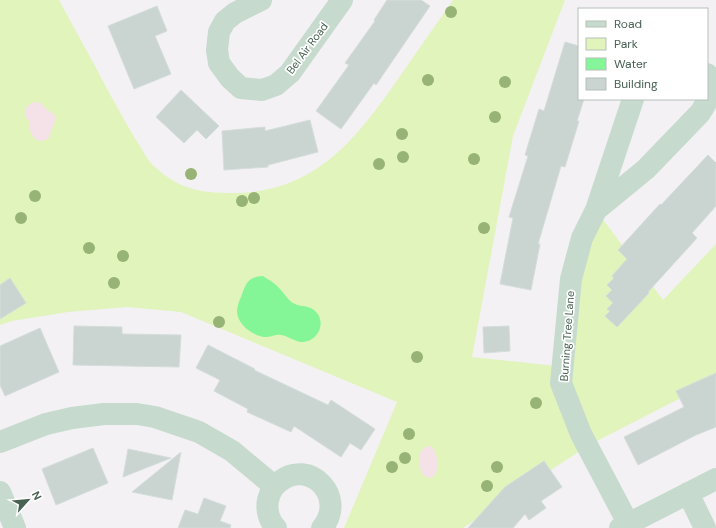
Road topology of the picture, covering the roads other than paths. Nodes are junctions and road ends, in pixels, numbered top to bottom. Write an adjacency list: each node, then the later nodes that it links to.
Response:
1 (261, 0): 2 (street, Bel Air Road)
2 (342, 0)
3 (708, 76): 4 (street, Burning Tree Lane)
4 (708, 98)
5 (632, 100): 7 (street, Burning Tree Lane)
6 (707, 100): 7 (street, Burning Tree Lane)
7 (596, 210): 13 (street, Burning Tree Lane)
8 (0, 442): 10 (street)
9 (716, 479): 12 (street)
10 (274, 486): 15 (street); 16 (street)
11 (0, 492): 14 (street)
12 (688, 493): 13 (street); 17 (street)
13 (624, 525)
14 (15, 528)
15 (276, 528)
16 (322, 528)
17 (705, 528)

